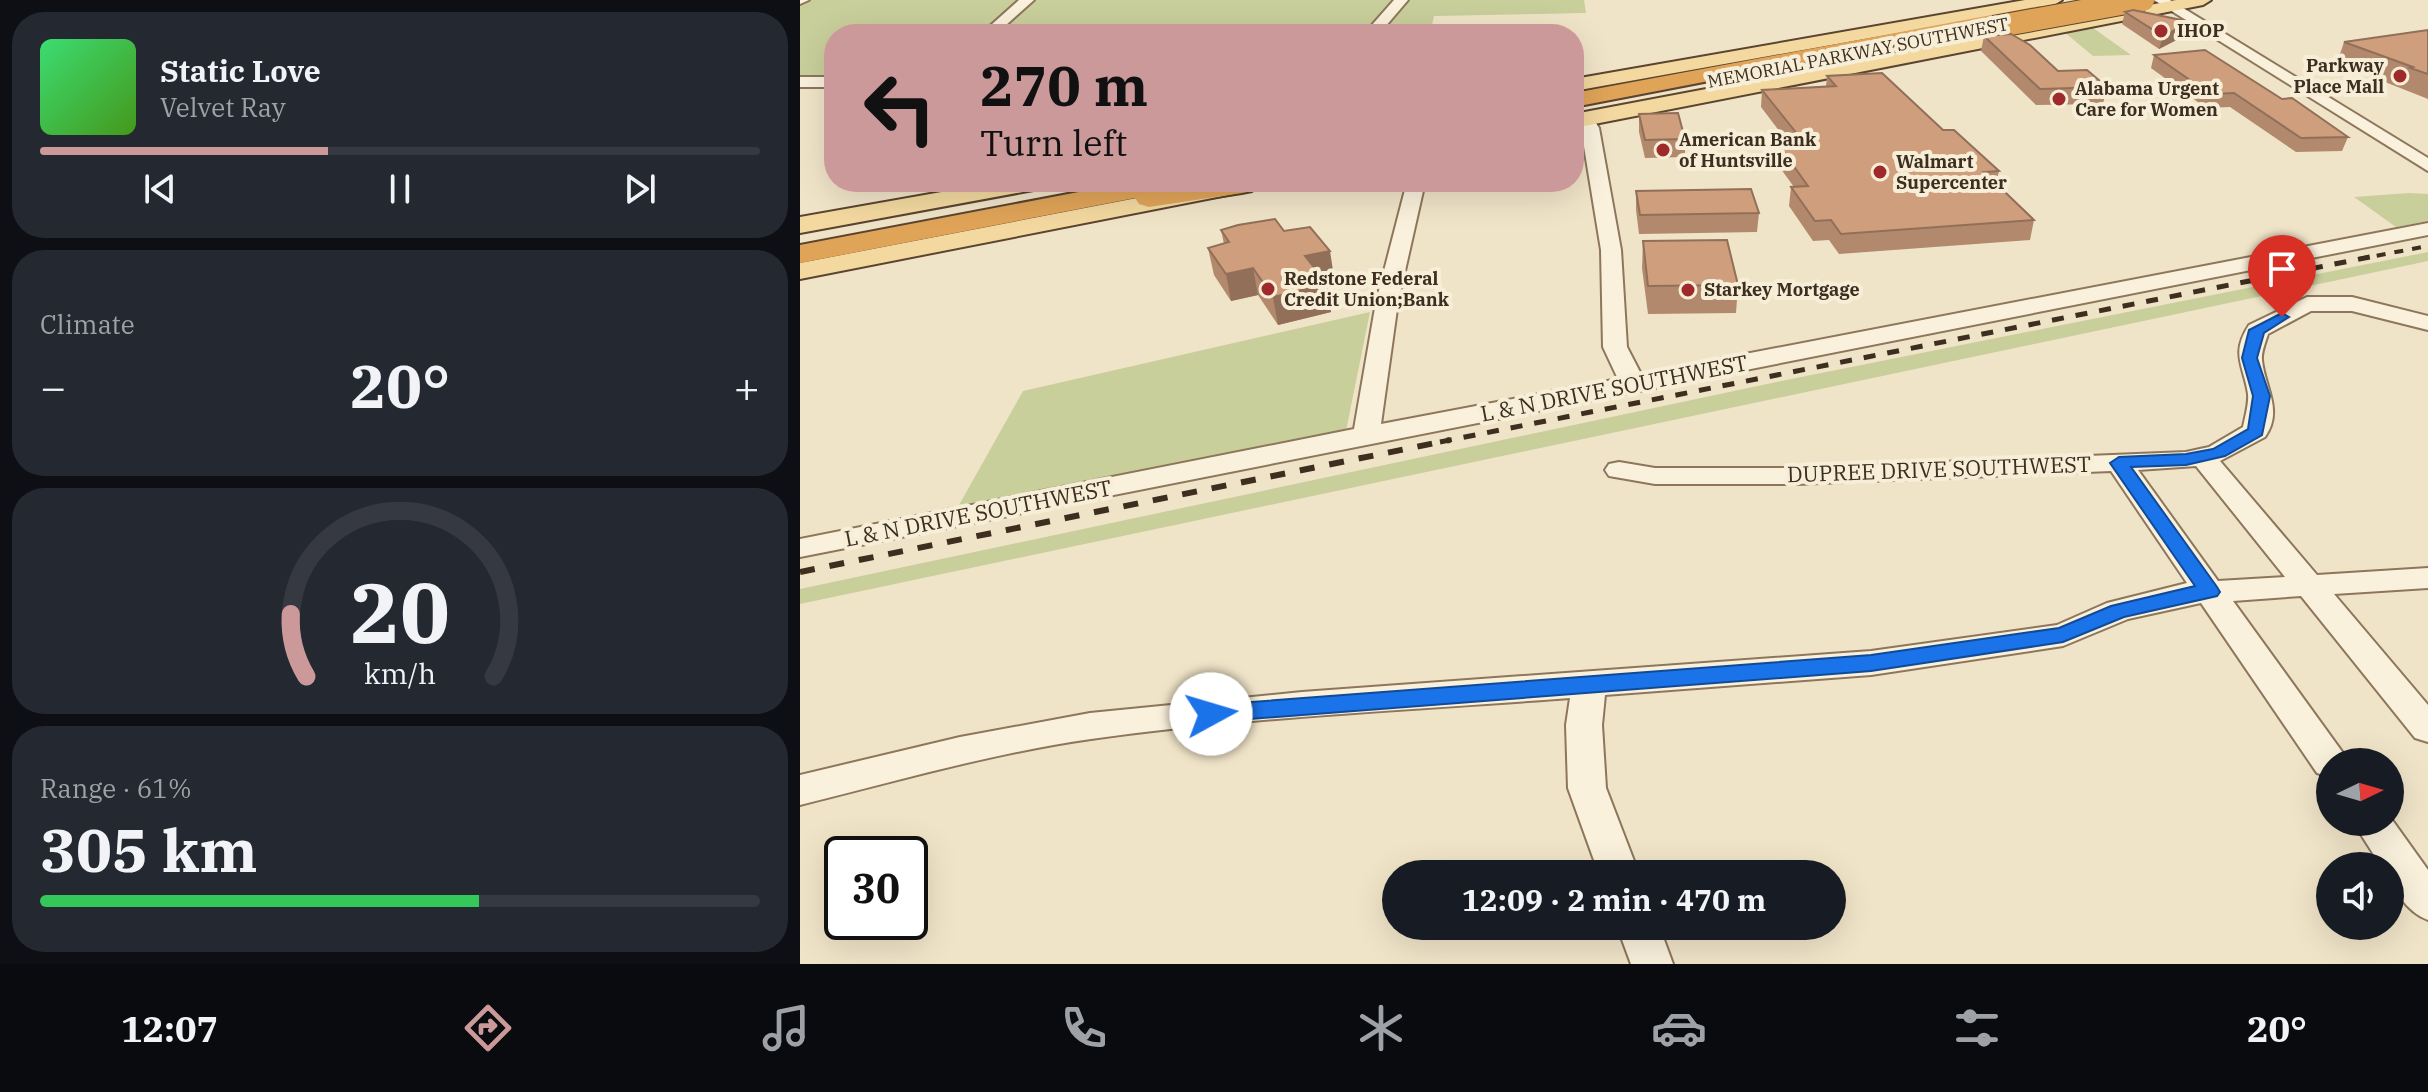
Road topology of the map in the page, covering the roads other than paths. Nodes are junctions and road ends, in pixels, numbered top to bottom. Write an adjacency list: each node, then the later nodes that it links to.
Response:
1 (1027, 0): 7 (street)
2 (1401, 0): 8 (street)
3 (2054, 0): 11 (main road)
4 (2106, 0): 9 (highway, MEMORIAL PARKWAY SOUTHWEST)
5 (2138, 4): 6 (main road); 10 (highway, MEMORIAL PARKWAY SOUTHWEST, bridge); 14 (main road)
6 (2182, 4): 12 (street); 13 (street)
7 (999, 24)
8 (1380, 24)
9 (1958, 27): 11 (highway); 19 (highway, MEMORIAL PARKWAY SOUTHWEST)
10 (1994, 27): 14 (highway); 20 (highway, MEMORIAL PARKWAY SOUTHWEST)
11 (1826, 40): 18 (main road)
12 (2244, 52): 13 (street); 15 (street)
13 (2271, 57): 15 (street)
14 (1889, 61): 21 (main road)
15 (2291, 78): 23 (street)
16 (800, 82): 17 (street)
17 (824, 82)
18 (1584, 83)
19 (1584, 110)
20 (1584, 111)
21 (1584, 111)
22 (1584, 121): 39 (street)
23 (2428, 166)
24 (983, 192): 33 (main road)
25 (1038, 192): 32 (highway)
26 (1077, 192): 32 (highway)
27 (1124, 192): 31 (highway)
28 (1189, 192): 31 (highway)
29 (1209, 192): 37 (main road)
30 (1414, 192): 40 (street)
31 (989, 218): 36 (highway)
32 (909, 221): 35 (highway)
33 (800, 225)
34 (2428, 229): 39 (street, L & N DRIVE SOUTHWEST)
35 (800, 241)
36 (800, 254)
37 (800, 271)
38 (2428, 323): 41 (street, DUPREE DRIVE SOUTHWEST)
39 (1633, 384): 40 (street, L & N DRIVE SOUTHWEST)
40 (1366, 435): 44 (street, L & N DRIVE SOUTHWEST)
41 (2202, 456): 42 (street, DUPREE DRIVE SOUTHWEST); 46 (street)
42 (2119, 463): 43 (street, DUPREE DRIVE SOUTHWEST); 47 (street)
43 (1619, 470)
44 (800, 548)
45 (2428, 578): 46 (street)
46 (2307, 584): 47 (street); 49 (street)
47 (2210, 592): 48 (street); 50 (street)
48 (1589, 685): 51 (street); 53 (street)
49 (2428, 729)
50 (2319, 748)
51 (800, 790)
52 (2382, 836): 54 (street)
53 (1614, 860)
54 (2428, 902)
55 (1643, 940): 56 (street)
56 (1652, 964)

